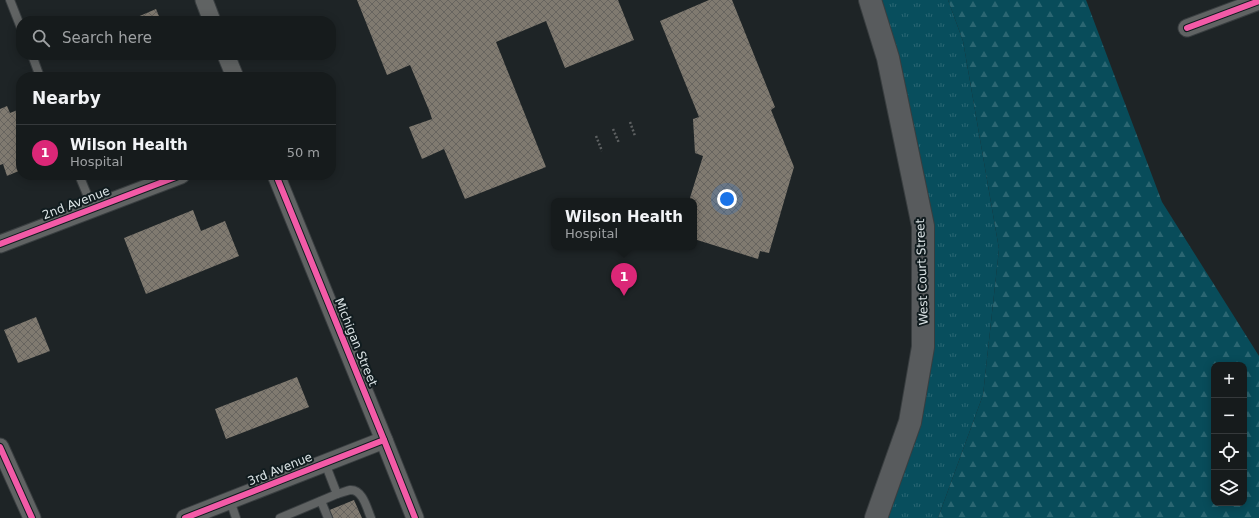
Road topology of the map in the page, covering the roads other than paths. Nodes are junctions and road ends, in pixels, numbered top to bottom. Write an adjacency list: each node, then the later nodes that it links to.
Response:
1 (10, 0): 5 (lane)
2 (204, 0): 6 (street)
3 (870, 0): 30 (main road, West Court Street)
4 (1259, 1): 7 (street)
5 (16, 16)
6 (210, 16)
7 (1187, 28)
8 (34, 60): 10 (lane)
9 (228, 60): 11 (street)
10 (38, 72)
11 (233, 72)
12 (81, 180): 15 (lane)
13 (169, 180): 15 (street, 2nd Avenue)
14 (278, 180): 17 (street, Michigan Street)
15 (93, 208): 16 (street, 2nd Avenue)
16 (0, 244)
17 (384, 440): 19 (street, 3rd Avenue); 29 (street, Michigan Street)
18 (0, 447): 23 (street)
19 (325, 463): 20 (lane); 21 (street, 3rd Avenue)
20 (337, 494): 22 (lane); 28 (lane)
21 (230, 500): 24 (street, 3rd Avenue); 25 (lane)
22 (321, 501): 26 (lane); 27 (lane)
23 (32, 518)
24 (185, 518)
25 (236, 518)
26 (280, 518)
27 (328, 518)
28 (371, 518)
29 (415, 518)
30 (876, 518)

